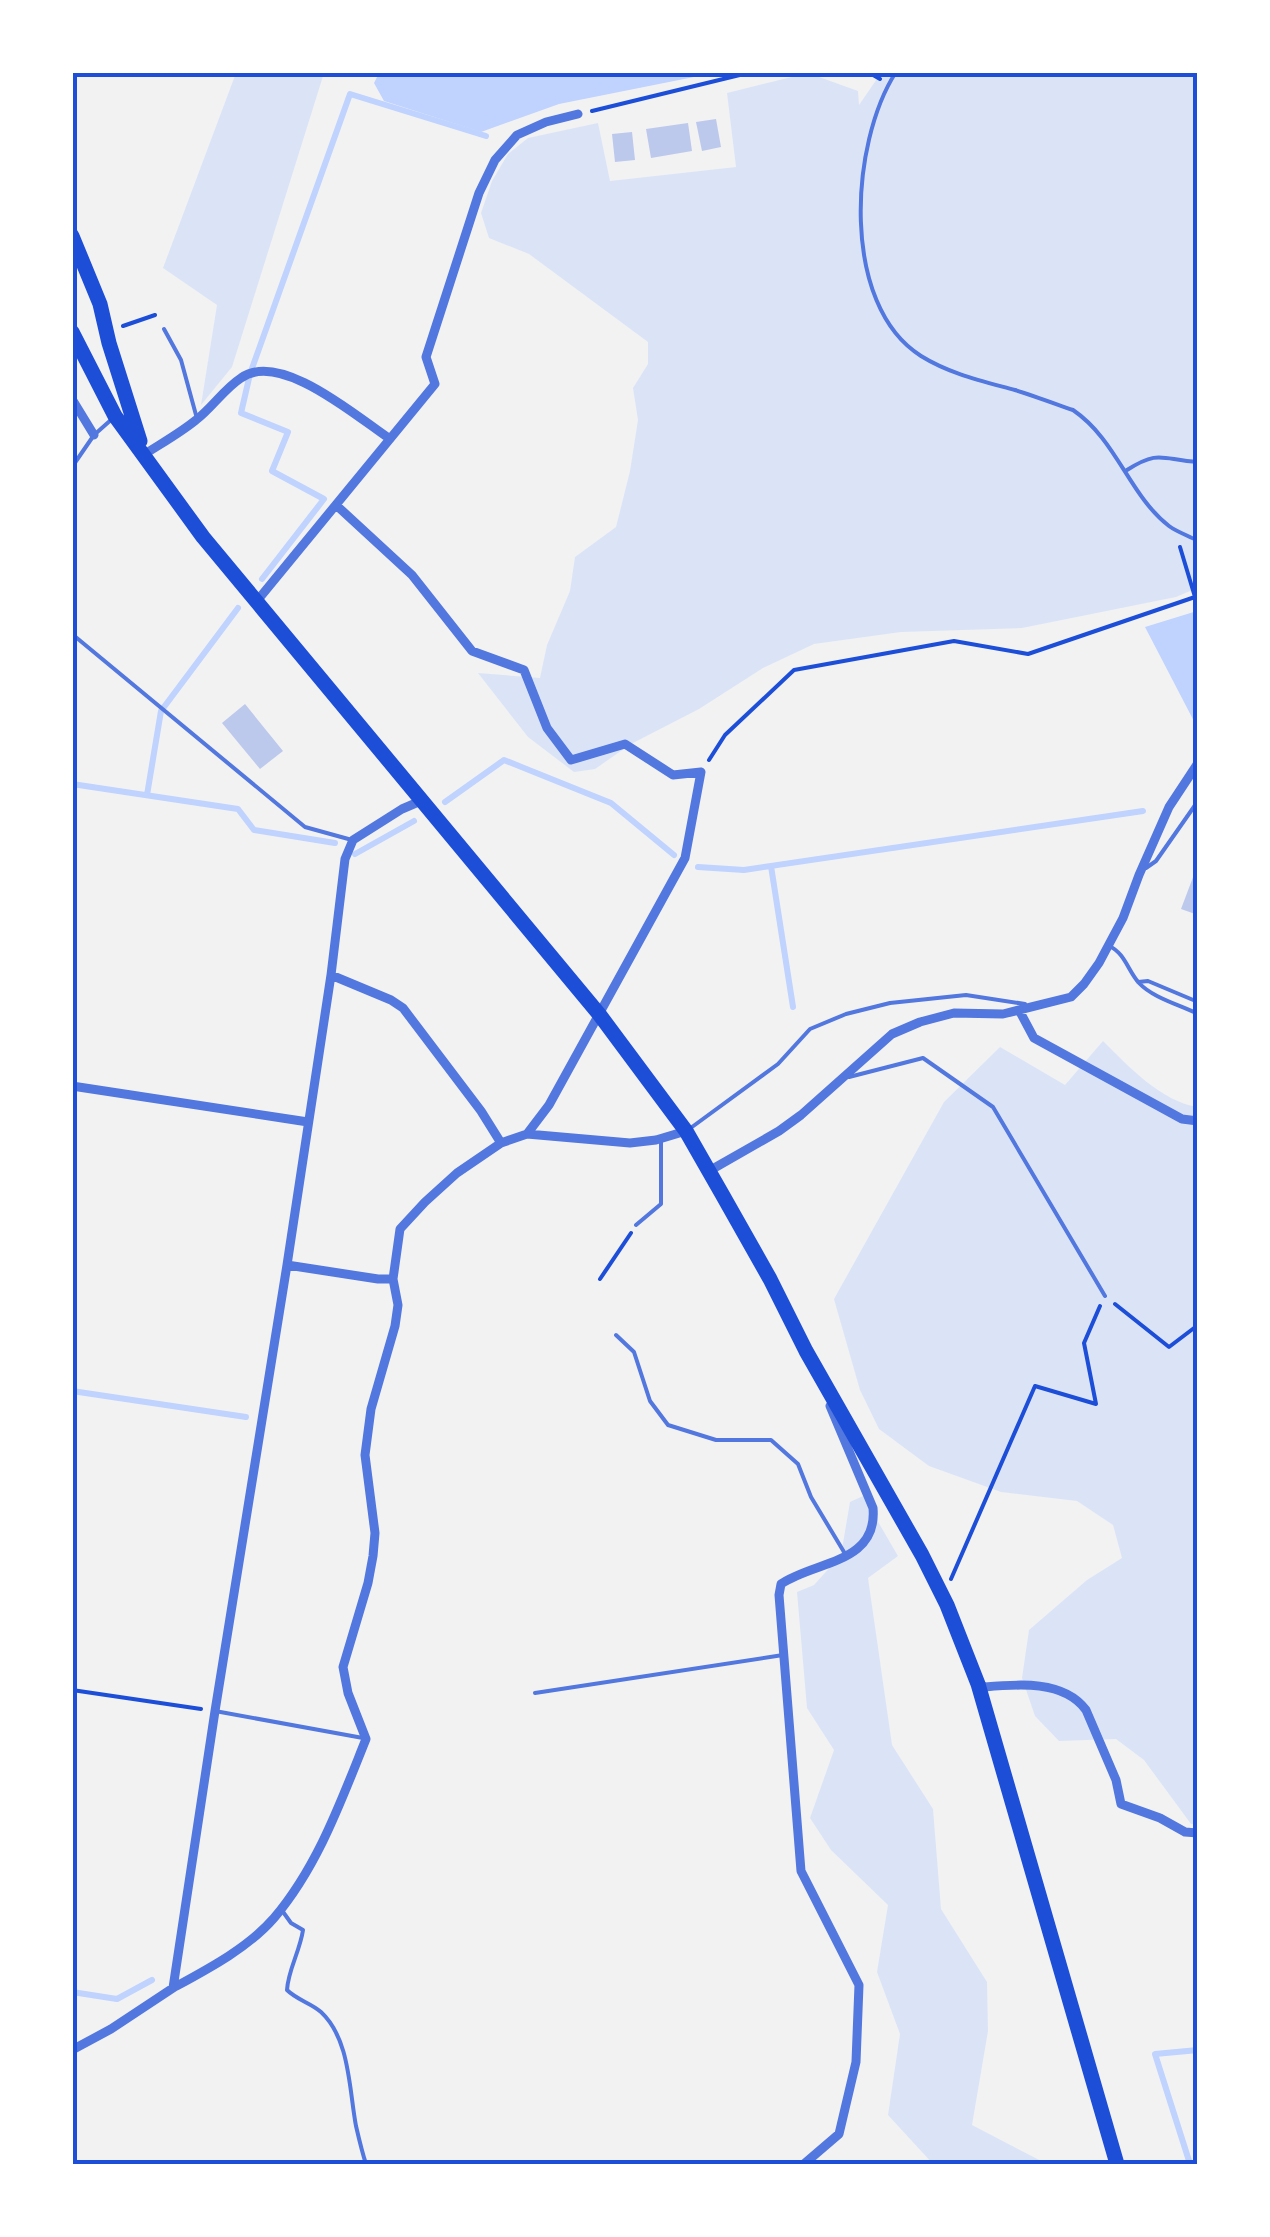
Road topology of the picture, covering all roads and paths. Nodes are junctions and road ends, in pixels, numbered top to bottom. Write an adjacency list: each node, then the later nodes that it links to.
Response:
1 (752, 72): 3 (path)
2 (896, 72): 17 (lane)
3 (578, 114): 13 (street)
4 (72, 236): 14 (highway)
5 (155, 316): 6 (path)
6 (123, 326)
7 (164, 329): 11 (lane)
8 (72, 332): 10 (highway)
9 (72, 399): 12 (street)
10 (115, 416): 12 (lane); 14 (highway)
11 (198, 420): 13 (street); 14 (street)
12 (94, 435): 16 (lane)
13 (390, 440): 18 (street)
14 (144, 454): 21 (highway)
15 (1198, 462): 17 (lane)
16 (72, 467)
17 (1126, 471): 19 (lane)
18 (336, 505): 21 (street); 24 (street)
19 (1182, 532): 20 (lane); 24 (path)
20 (1198, 541)
21 (257, 602): 25 (highway)
22 (72, 634): 27 (lane)
23 (1198, 764): 28 (street)
24 (701, 772): 35 (street)
25 (423, 800): 27 (street); 35 (highway)
26 (1198, 801): 28 (lane)
27 (353, 840): 30 (street)
28 (1139, 874): 29 (street)
29 (1108, 946): 31 (lane); 33 (street)
30 (331, 975): 40 (street); 44 (street)
31 (1138, 982): 32 (lane); 36 (lane)
32 (1198, 1002)
33 (1035, 1006): 34 (street); 41 (lane)
34 (1019, 1010): 37 (street); 39 (street)
35 (599, 1014): 41 (highway); 42 (street)
36 (1198, 1014)
37 (845, 1078): 45 (street); 50 (lane)
38 (72, 1086): 40 (street)
39 (1198, 1121)
40 (308, 1122): 47 (street)
41 (686, 1132): 43 (street); 45 (highway)
42 (526, 1134): 43 (street); 44 (street)
43 (661, 1139): 46 (lane)
44 (501, 1143): 48 (street)
45 (709, 1172): 53 (highway)
46 (636, 1225): 49 (path)
47 (287, 1265): 48 (street); 60 (street)
48 (393, 1279): 61 (street)
49 (600, 1280)
50 (1105, 1296): 51 (path); 55 (path)
51 (1198, 1325)
52 (616, 1335): 54 (lane)
53 (806, 1351): 54 (street); 55 (highway)
54 (847, 1556): 56 (street)
55 (943, 1597): 57 (highway)
56 (785, 1655): 59 (lane); 67 (street)
57 (978, 1684): 62 (street); 68 (highway)
58 (72, 1690): 60 (path)
59 (536, 1692)
60 (215, 1711): 61 (lane); 64 (street)
61 (366, 1739): 63 (street)
62 (1198, 1833)
63 (280, 1908): 64 (street); 66 (lane)
64 (173, 1988): 65 (street)
65 (72, 2050)
66 (366, 2164)
67 (804, 2164)
68 (1117, 2164)

